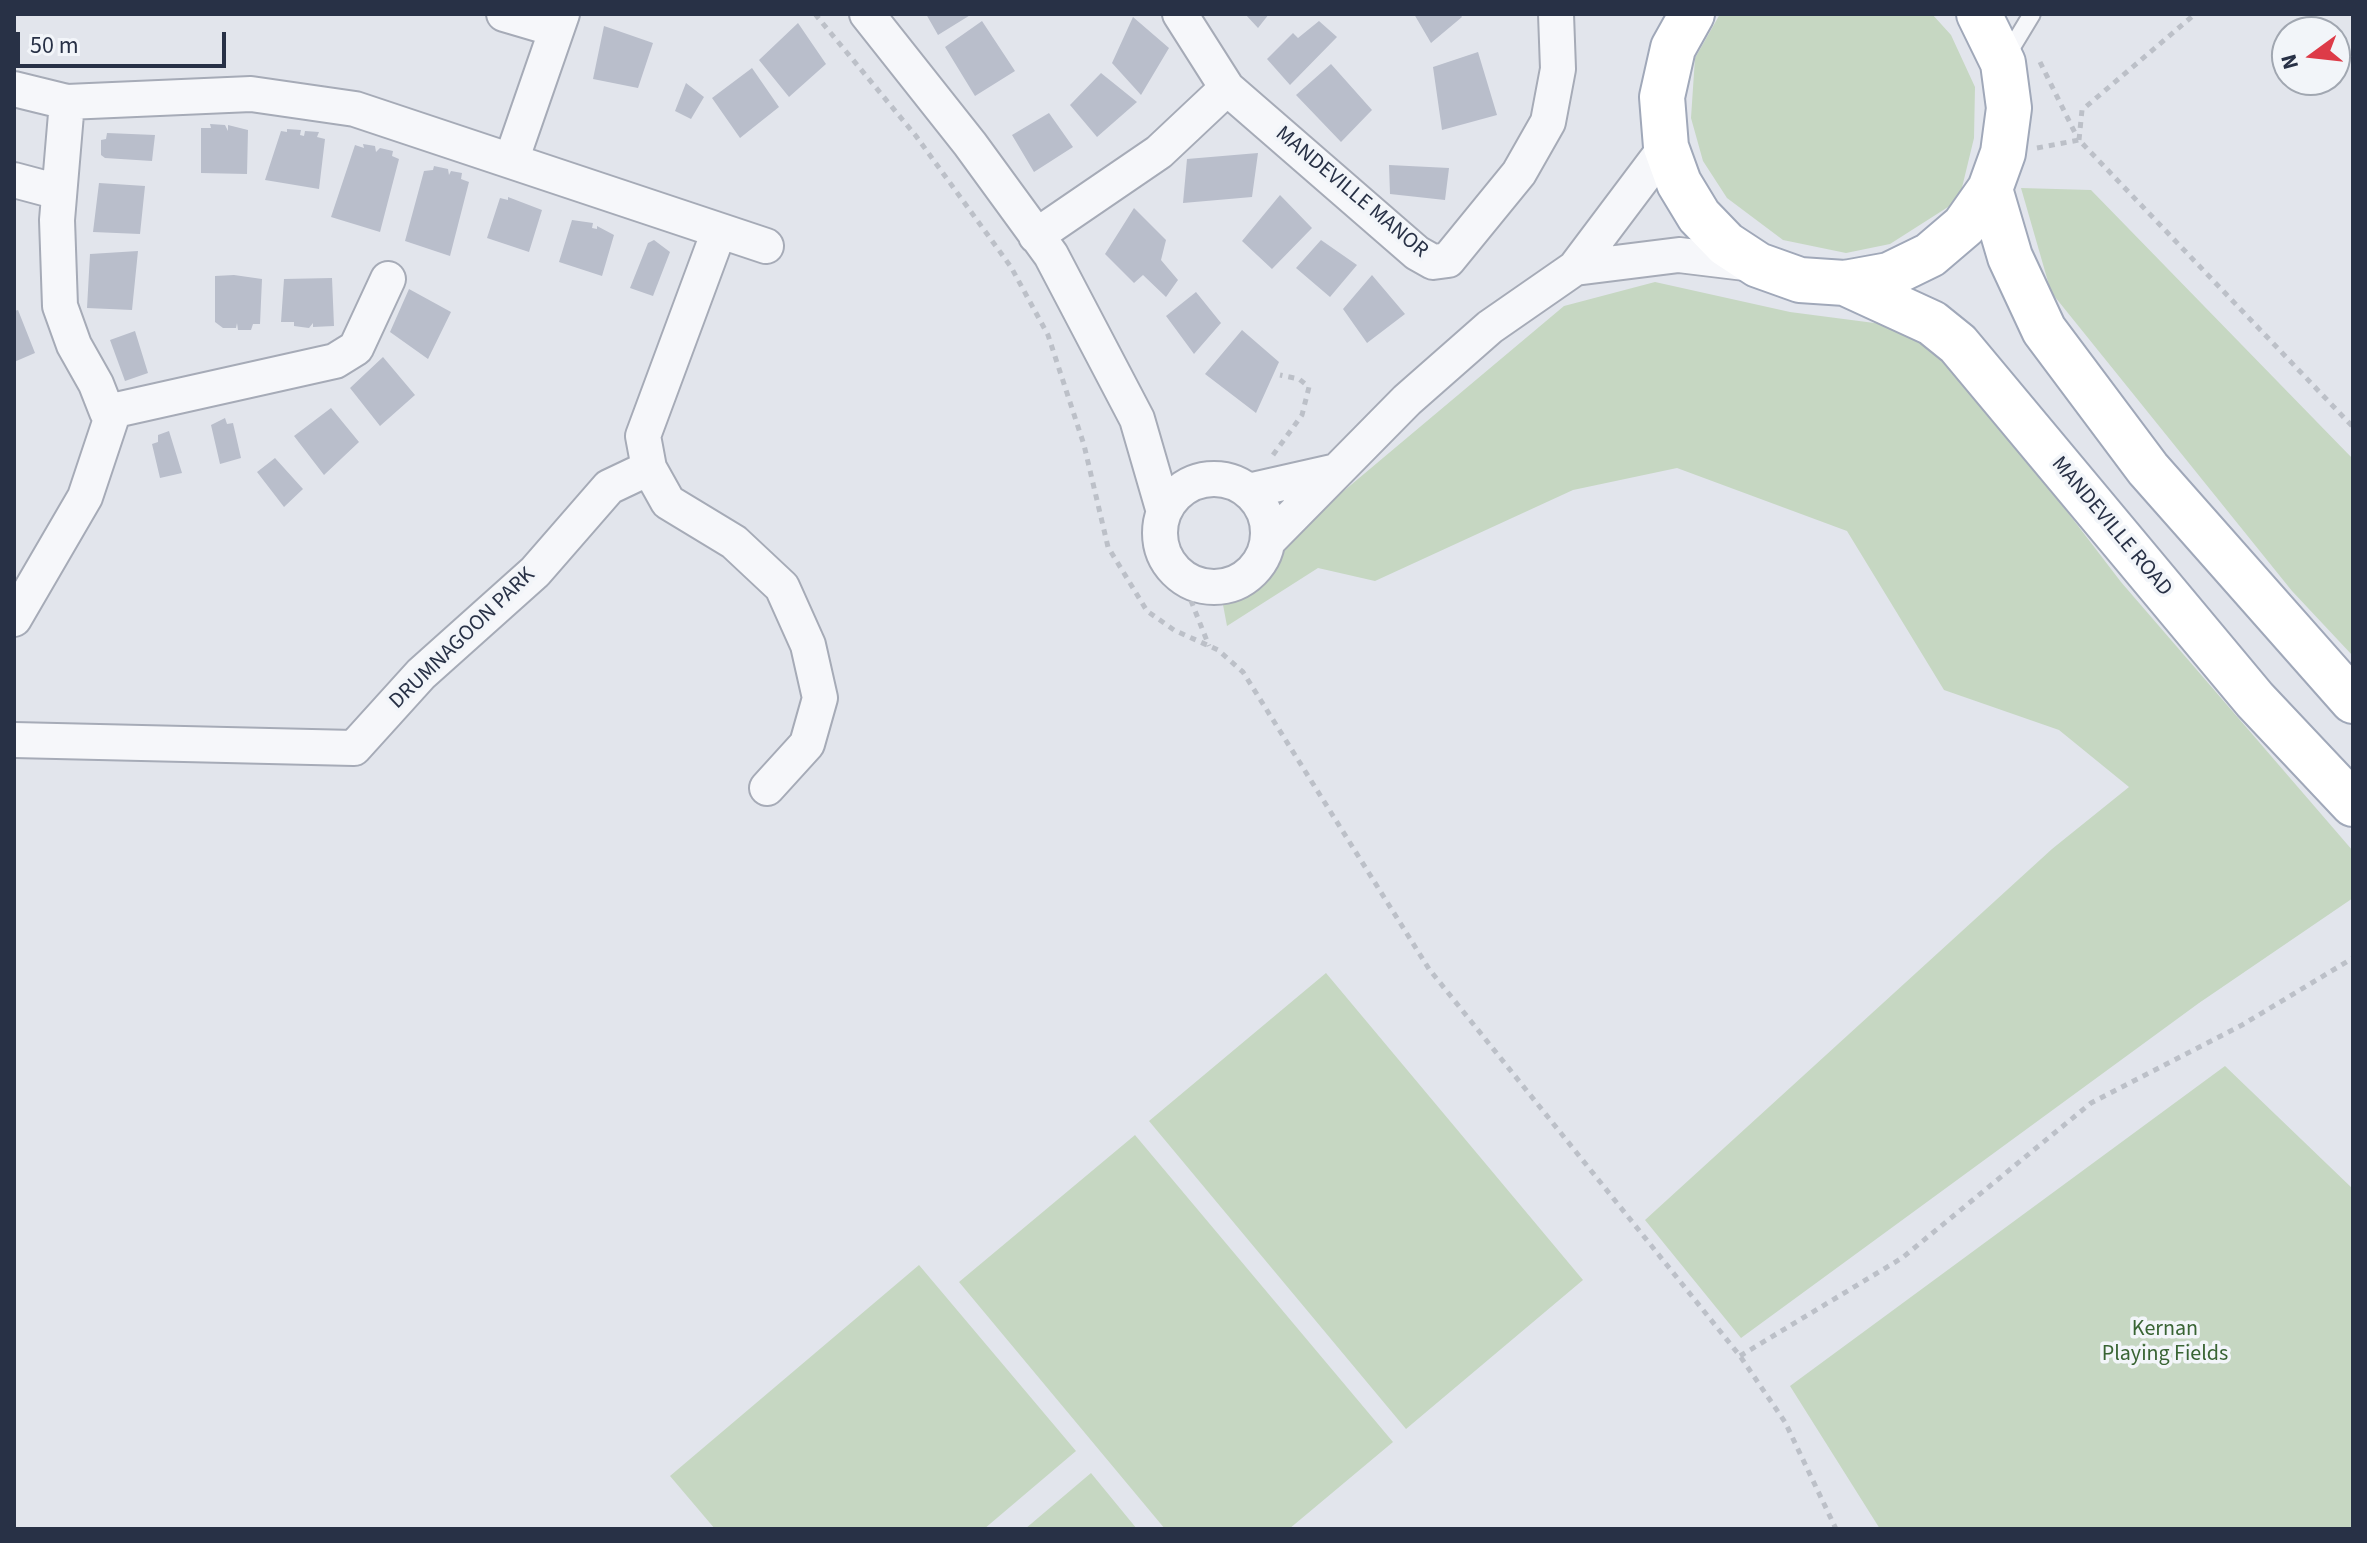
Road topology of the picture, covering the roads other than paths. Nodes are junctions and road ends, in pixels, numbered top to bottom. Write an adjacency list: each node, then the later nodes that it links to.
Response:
1 (504, 14): 7 (street)
2 (867, 14): 19 (street)
3 (1180, 14): 10 (street, MANDEVILLE MANOR)
4 (1556, 14): 10 (street, MANDEVILLE MANOR)
5 (1979, 14): 9 (main road)
6 (2032, 14): 9 (lane)
7 (558, 22): 14 (street)
8 (1678, 25): 13 (main road)
9 (2012, 48): 15 (main road)
10 (1227, 88): 19 (street)
11 (14, 89): 12 (street)
12 (67, 102): 14 (street); 17 (street)
13 (1666, 147): 21 (main road); 22 (street)
14 (511, 161): 18 (street)
15 (1997, 171): 24 (main road); 34 (main road)
16 (14, 180): 17 (street)
17 (59, 192): 25 (street)
18 (719, 231): 20 (street); 27 (street)
19 (1036, 236): 26 (street)
20 (766, 246)
21 (1758, 265): 22 (street); 24 (main road)
22 (1575, 268): 28 (street)
23 (388, 279): 25 (street)
24 (1845, 283): 37 (main road, MANDEVILLE ROAD)
25 (114, 410): 33 (street)
26 (1137, 419): 29 (street); 31 (street)
27 (649, 468): 35 (street, DRUMNAGOON PARK); 36 (street)
28 (1332, 472): 30 (street); 32 (street)
29 (1193, 483): 30 (street); 31 (street)
30 (1263, 488): 32 (street)
31 (1164, 512): 32 (street)
32 (1268, 541)
33 (14, 619)
34 (2353, 701)
35 (14, 740)
36 (767, 788)
37 (2353, 804)

